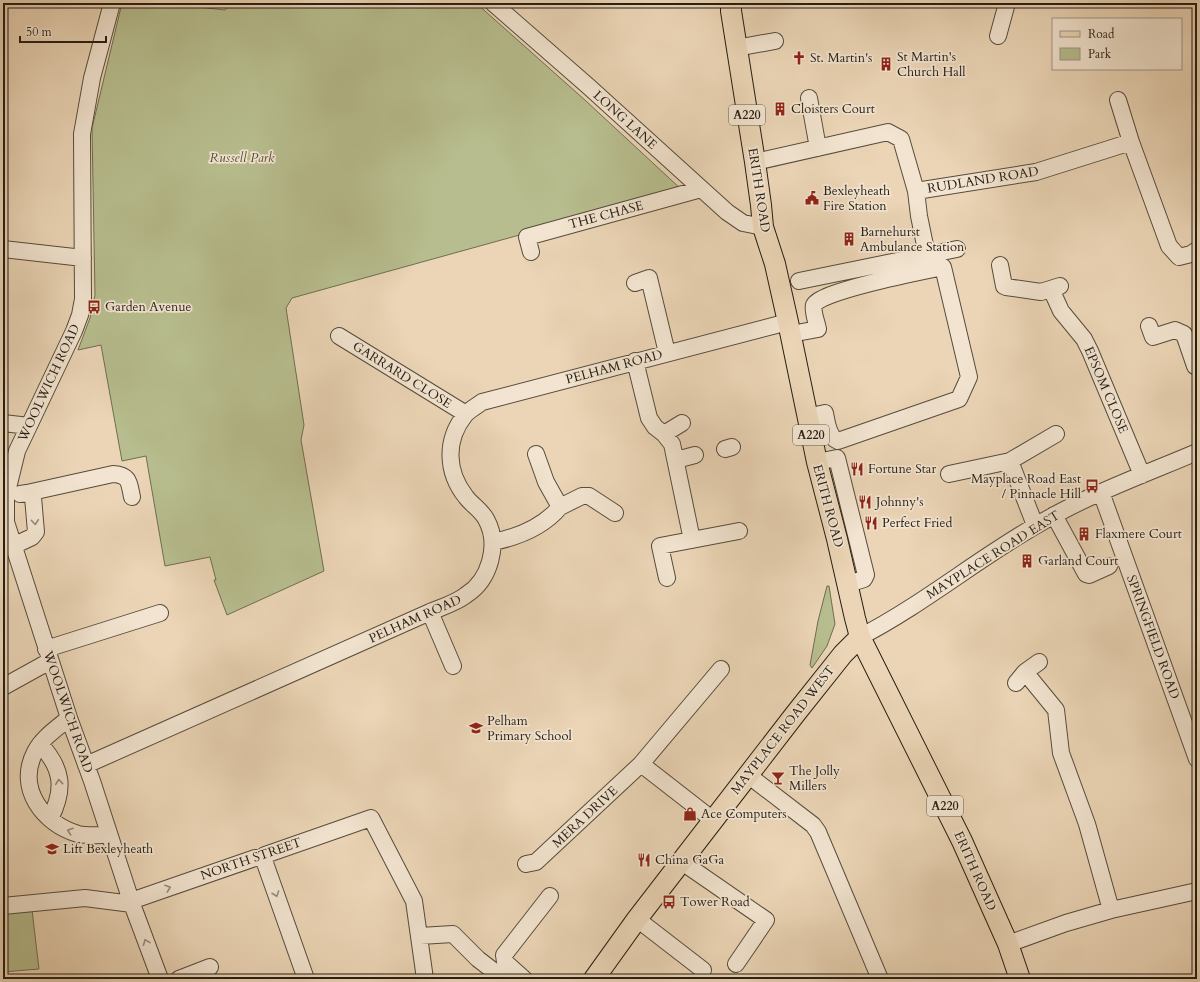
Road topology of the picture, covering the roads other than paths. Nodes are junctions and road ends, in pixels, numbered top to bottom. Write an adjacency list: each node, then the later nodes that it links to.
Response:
1 (112, 3): 21 (street, WOOLWICH ROAD)
2 (493, 3): 13 (street, LONG LANE)
3 (731, 3): 7 (main road, ERITH ROAD / A220)
4 (1007, 3): 5 (street)
5 (998, 36)
6 (775, 41): 7 (street)
7 (736, 48): 12 (main road, ERITH ROAD / A220)
8 (809, 98): 11 (street)
9 (1118, 100): 10 (street)
10 (1131, 142): 14 (street, RUDLAND ROAD); 18 (street)
11 (818, 148): 12 (street, RUDLAND ROAD); 14 (street, RUDLAND ROAD)
12 (755, 162): 15 (main road, ERITH ROAD / A220)
13 (701, 189): 15 (street, LONG LANE); 19 (street, THE CHASE)
14 (916, 191): 20 (street)
15 (763, 226): 26 (main road, ERITH ROAD / A220)
16 (957, 248): 20 (street)
17 (3, 249): 21 (street)
18 (1197, 250)
19 (531, 252)
20 (927, 255): 23 (street)
21 (83, 258): 35 (street, WOOLWICH ROAD)
22 (1000, 265): 44 (street, EPSOM CLOSE)
23 (799, 281)
24 (635, 283): 28 (street)
25 (1149, 326): 30 (street)
26 (790, 328): 28 (street, PELHAM ROAD); 32 (main road, ERITH ROAD / A220); 32 (street, PELHAM ROAD)
27 (339, 336): 31 (street, GARRARD CLOSE)
28 (667, 353): 29 (street, PELHAM ROAD)
29 (635, 361): 31 (street, PELHAM ROAD); 36 (street)
30 (1196, 366)
31 (466, 414): 55 (street, PELHAM ROAD)
32 (808, 417): 61 (main road, ERITH ROAD / A220)
33 (3, 423): 35 (street)
34 (682, 424): 36 (street)
35 (29, 426): 47 (street, WOOLWICH ROAD)
36 (664, 434): 41 (street)
37 (1056, 434): 42 (street)
38 (1197, 452): 44 (street, MAYPLACE ROAD EAST)
39 (536, 454): 49 (street)
40 (695, 455): 41 (street)
41 (676, 460): 54 (street)
42 (1010, 461): 43 (street); 52 (street)
43 (949, 474)
44 (1142, 475): 45 (street, MAYPLACE ROAD EAST)
45 (1101, 492): 51 (street, MAYPLACE ROAD EAST); 69 (street, SPRINGFIELD ROAD)
46 (27, 493): 47 (street); 48 (street); 56 (street, one-way to 56)
47 (6, 496): 56 (street, WOOLWICH ROAD)
48 (132, 497)
49 (560, 507): 50 (street); 55 (street)
50 (615, 513)
51 (1054, 515): 52 (street, MAYPLACE ROAD EAST); 57 (street)
52 (1036, 525): 61 (street, MAYPLACE ROAD EAST)
53 (740, 530): 54 (street)
54 (692, 540): 58 (street)
55 (493, 542): 59 (street, PELHAM ROAD)
56 (13, 546): 62 (street, WOOLWICH ROAD)
57 (1109, 566)
58 (667, 578)
59 (430, 612): 64 (street); 71 (street, PELHAM ROAD)
60 (160, 613): 62 (street)
61 (860, 637): 72 (main road, MAYPLACE ROAD WEST); 86 (main road, ERITH ROAD / A220)
62 (48, 655): 66 (street); 67 (street, WOOLWICH ROAD)
63 (1039, 662): 83 (street)
64 (453, 666)
65 (721, 669): 70 (street, MERA DRIVE)
66 (3, 687)
67 (69, 718): 68 (street); 71 (street, WOOLWICH ROAD)
68 (40, 744): 73 (street, one-way to 68); 73 (street)
69 (1197, 759)
70 (641, 764): 74 (street); 78 (street, MERA DRIVE)
71 (86, 765): 75 (street, WOOLWICH ROAD)
72 (748, 775): 74 (main road, MAYPLACE ROAD WEST); 90 (street)
73 (50, 819): 75 (street, one-way to 73)
74 (713, 820): 77 (main road, MAYPLACE ROAD WEST)
75 (109, 835): 81 (street, WOOLWICH ROAD)
76 (261, 858): 81 (street, NORTH STREET, one-way to 76); 85 (street, NORTH STREET); 93 (street, one-way to 93)
77 (682, 862): 84 (main road, MAYPLACE ROAD WEST); 87 (street)
78 (526, 864)
79 (1197, 891): 83 (street)
80 (550, 896): 96 (street)
81 (131, 902): 82 (street); 91 (street, WOOLWICH ROAD, one-way to 81)
82 (3, 906)
83 (1111, 910): 86 (street)
84 (637, 919): 89 (street); 97 (main road, MAYPLACE ROAD WEST)
85 (420, 936): 94 (street); 95 (street)
86 (1008, 944): 98 (main road, ERITH ROAD / A220)
87 (736, 964)
88 (210, 967): 92 (street)
89 (703, 970)
90 (879, 977)
91 (160, 979)
92 (179, 979)
93 (306, 979)
94 (425, 979)
95 (504, 979)
96 (524, 979)
97 (594, 979)
98 (1020, 979)

